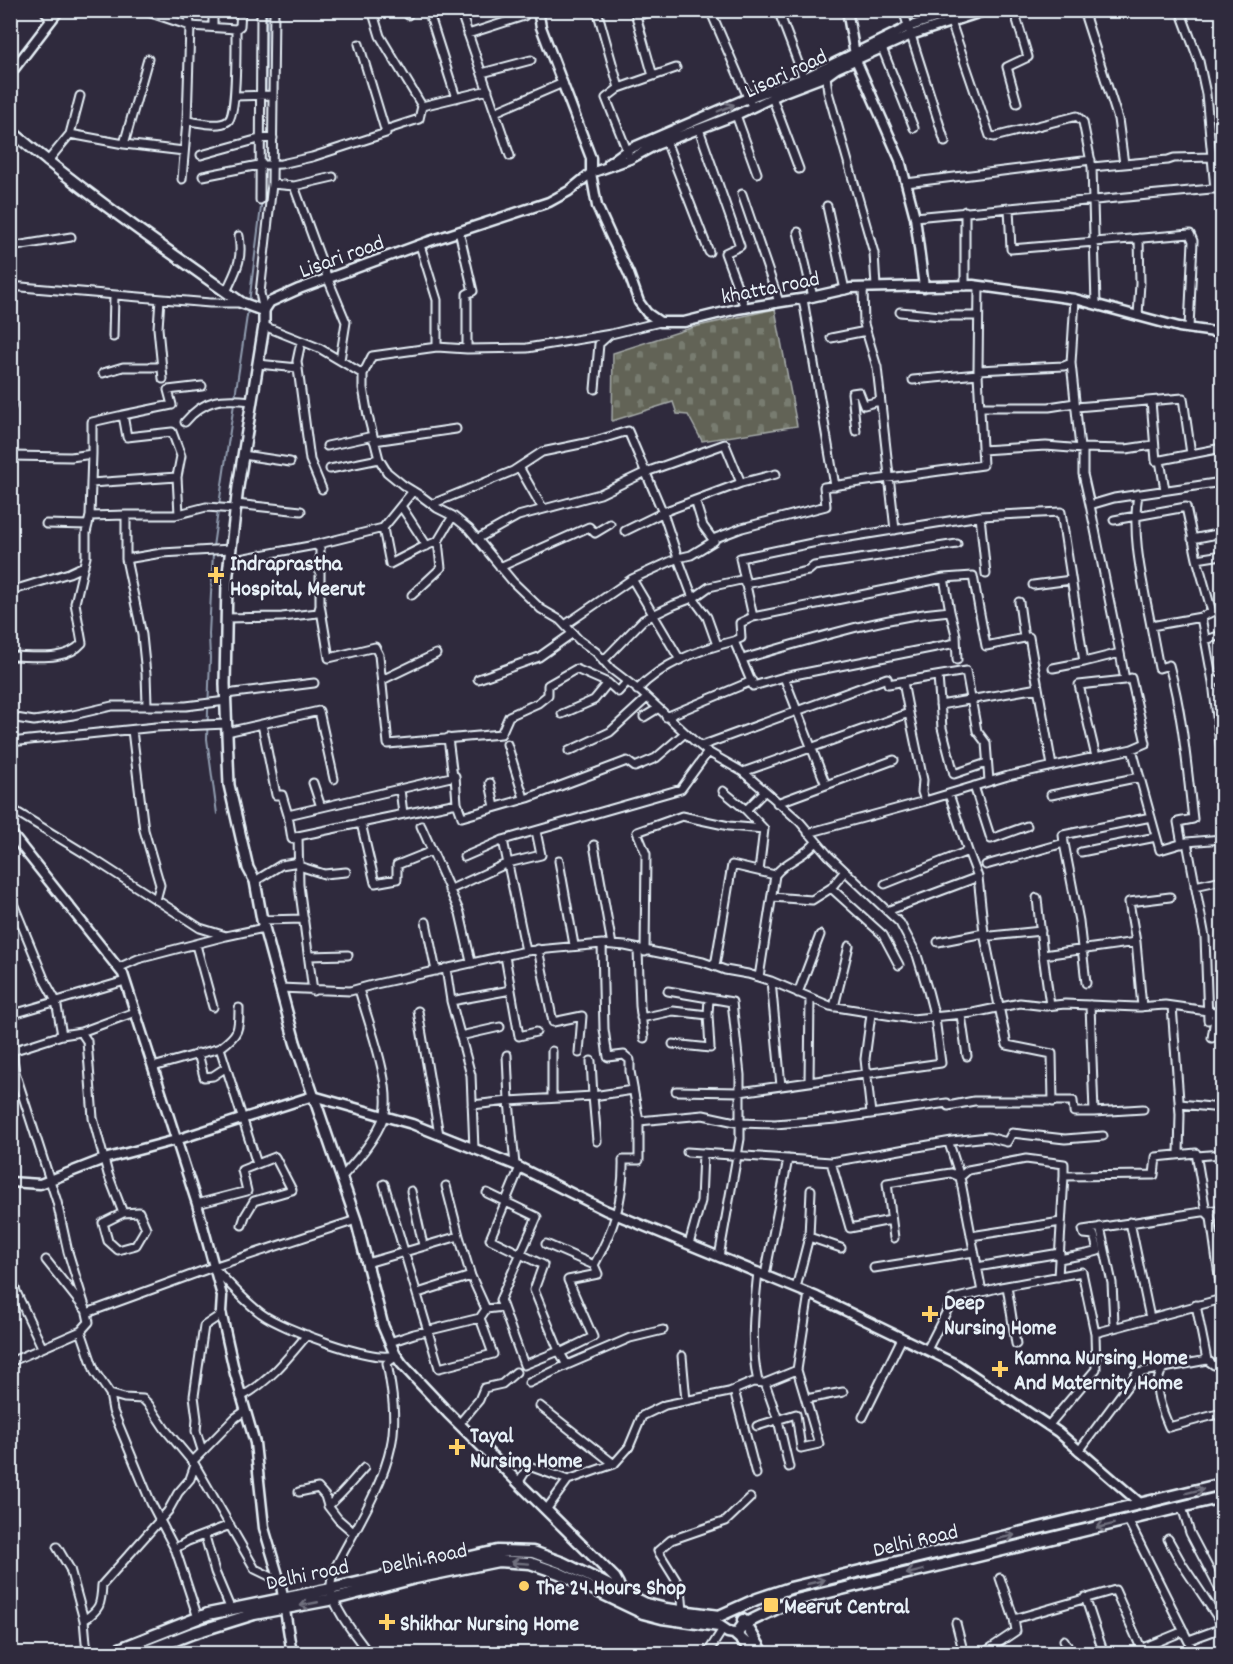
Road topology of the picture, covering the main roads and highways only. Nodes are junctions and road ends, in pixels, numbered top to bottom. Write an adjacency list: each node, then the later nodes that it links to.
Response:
1 (10, 130): 8 (main road)
2 (1222, 1484): 4 (main road, Delhi Road, one-way to 2)
3 (1222, 1497): 5 (main road, Delhi Road)
4 (1142, 1504): 5 (main road); 6 (main road, Delhi Road)
5 (1146, 1516): 7 (main road, Delhi Road, one-way to 7)
6 (1052, 1526): 7 (main road); 12 (main road, Delhi Road, one-way to 6)
7 (1055, 1538): 13 (main road, Delhi Road, one-way to 13)
8 (604, 1568): 9 (main road); 10 (main road)
9 (601, 1588): 10 (main road, Delhi Road); 11 (main road, Delhi Road)
10 (618, 1596): 12 (main road, Delhi Road); 14 (main road, Delhi Road)
11 (284, 1604): 16 (main road, Delhi road); 17 (main road, Delhi Road)
12 (736, 1609): 13 (main road)
13 (744, 1624): 14 (main road, Delhi Road); 18 (main road)
14 (734, 1633): 15 (main road, Delhi Road)
15 (753, 1652)
16 (107, 1653)
17 (139, 1653)
18 (763, 1653)

